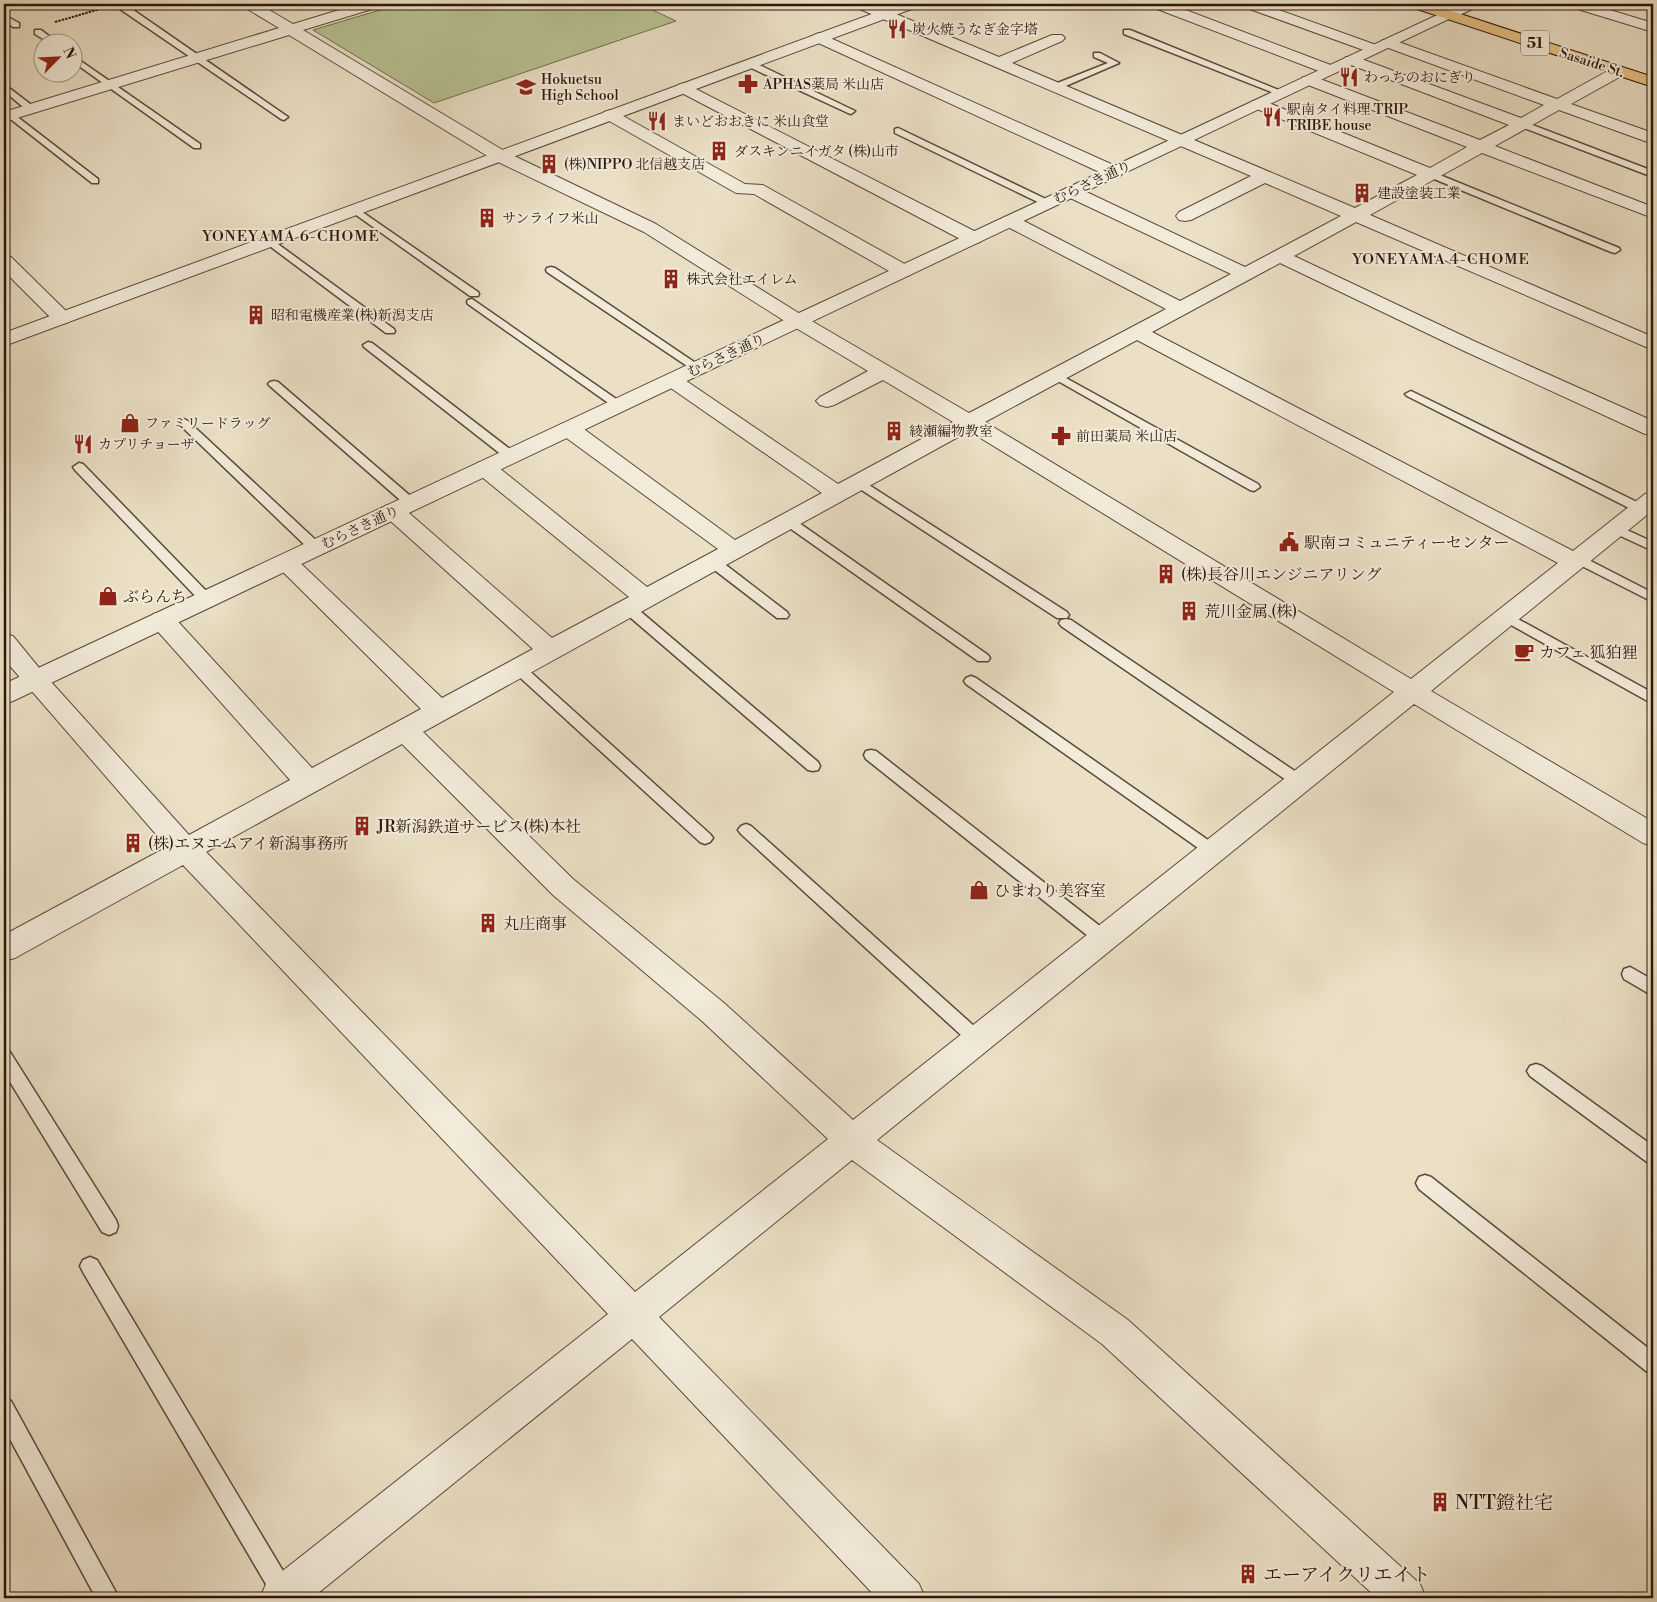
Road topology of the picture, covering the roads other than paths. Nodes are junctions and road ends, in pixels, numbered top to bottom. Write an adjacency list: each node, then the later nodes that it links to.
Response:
1 (249, 4): 18 (street)
2 (374, 4): 18 (street)
3 (860, 4): 12 (street)
4 (912, 4): 12 (street)
5 (1157, 4): 29 (street)
6 (1249, 4): 22 (street)
7 (1416, 4): 13 (main road, Sasaide St. / 51)
8 (1472, 4): 13 (street, むらさき通り)
9 (1576, 4): 15 (street)
10 (123, 7): 24 (lane)
11 (1645, 10): 15 (street)
12 (884, 14): 20 (street); 26 (street)
13 (1448, 14): 22 (street, むらさき通り); 30 (main road, Sasaide St. / 51)
14 (4, 17): 16 (lane)
15 (1627, 20): 17 (street)
16 (16, 26)
17 (1653, 28)
18 (289, 29): 24 (street); 51 (street)
19 (1127, 32): 37 (lane)
20 (819, 38): 28 (street); 52 (street)
21 (1057, 38): 26 (street)
22 (1381, 46): 25 (street, むらさき通り); 39 (street)
23 (1098, 55): 34 (lane)
24 (197, 58): 33 (street); 44 (lane)
25 (1351, 60): 29 (street, むらさき通り); 45 (street)
26 (1000, 62): 34 (street)
27 (82, 64): 33 (lane)
28 (750, 64): 36 (street); 41 (lane)
29 (1330, 70): 31 (street, むらさき通り)
30 (1619, 71): 32 (main road, Sasaide St. / 51); 39 (street)
31 (1309, 80): 37 (street, むらさき通り); 50 (street)
32 (1653, 82)
33 (111, 84): 40 (street); 49 (lane)
34 (1058, 86): 48 (street)
35 (4, 87): 40 (lane)
36 (684, 88): 42 (street); 64 (street)
37 (1282, 93): 38 (street, むらさき通り)
38 (1258, 104): 48 (street, むらさき通り); 53 (street)
39 (1558, 105): 45 (street); 47 (street)
40 (31, 109): 43 (street)
41 (850, 111)
42 (610, 115): 51 (street); 70 (street)
43 (8, 116): 56 (lane)
44 (284, 117)
45 (1522, 124): 50 (street); 54 (lane)
46 (898, 131): 58 (lane)
47 (1653, 139)
48 (1182, 140): 52 (street, むらさき通り); 55 (street)
49 (197, 146)
50 (1482, 147): 53 (street); 60 (street)
51 (500, 156): 59 (street); 74 (street)
52 (1114, 172): 57 (street, むらさき通り)
53 (1430, 174): 61 (street); 66 (lane)
54 (1653, 174)
55 (1265, 176): 61 (street); 62 (street)
56 (95, 181)
57 (1072, 192): 58 (street, むらさき通り); 71 (street)
58 (1047, 203): 63 (street, むらさき通り)
59 (355, 210): 65 (street); 87 (lane)
60 (1653, 213)
61 (1356, 215): 67 (street); 78 (street)
62 (1185, 216)
63 (1010, 221): 64 (street, むらさき通り); 72 (street)
64 (974, 238): 70 (street, むらさき通り)
65 (271, 242): 73 (street); 75 (lane)
66 (1615, 250)
67 (1278, 256): 71 (street); 91 (street)
68 (4, 261): 73 (street)
69 (551, 270): 80 (lane)
70 (903, 271): 74 (street, むらさき通り)
71 (1245, 274): 72 (street)
72 (1181, 309): 76 (street)
73 (62, 318): 77 (street)
74 (798, 321): 80 (street, むらさき通り); 81 (street)
75 (390, 331)
76 (1136, 332): 82 (street); 104 (street)
77 (4, 340)
78 (1653, 344)
79 (368, 345): 92 (lane)
80 (697, 368): 83 (street, むらさき通り)
81 (884, 371): 86 (street); 88 (street)
82 (1055, 376): 88 (street); 95 (lane)
83 (672, 380): 87 (street, むらさき通り); 96 (street)
84 (274, 384): 98 (lane)
85 (1411, 394): 97 (lane)
86 (827, 401)
87 (618, 405): 90 (street, むらさき通り)
88 (969, 422): 96 (street); 119 (street)
89 (184, 423): 102 (lane)
90 (569, 428): 92 (street, むらさき通り); 103 (street)
91 (1653, 429)
92 (511, 456): 94 (street, むらさき通り)
93 (79, 467): 108 (lane)
94 (485, 468): 98 (street, むらさき通り); 109 (street)
95 (1254, 487)
96 (848, 488): 99 (street); 126 (lane)
97 (1647, 504): 100 (street)
98 (402, 507): 102 (street, むらさき通り); 114 (street)
99 (788, 521): 103 (street); 115 (lane)
100 (1616, 528): 101 (lane); 104 (street)
101 (1653, 547)
102 (316, 548): 105 (street, むらさき通り)
103 (734, 550): 106 (street)
104 (1577, 560): 107 (lane); 111 (street)
105 (286, 562): 108 (street, むらさき通り); 122 (street)
106 (713, 562): 109 (street); 110 (lane)
107 (1653, 598)
108 (206, 599): 112 (street, むらさき通り)
109 (638, 604): 114 (street); 125 (lane)
110 (782, 615)
111 (1507, 616): 119 (street); 121 (lane)
112 (162, 620): 117 (street, むらさき通り); 127 (street)
113 (4, 642): 117 (street)
114 (551, 651): 116 (street)
115 (983, 658)
116 (519, 669): 122 (street); 130 (lane)
117 (35, 680): 120 (street, むらさき通り); 131 (street)
118 (971, 682): 132 (lane)
119 (1413, 691): 126 (street); 129 (street)
120 (4, 695)
121 (1653, 699)
122 (440, 712): 123 (street)
123 (405, 731): 127 (street); 140 (street)
124 (871, 755): 133 (lane)
125 (813, 766)
126 (1300, 782): 132 (street)
127 (309, 783): 131 (street)
128 (746, 830): 137 (lane)
129 (1653, 835)
130 (704, 838)
131 (185, 849): 134 (street); 145 (street)
132 (1213, 851): 133 (street)
133 (1104, 939): 137 (street)
134 (4, 949)
135 (1630, 974): 136 (lane)
136 (1653, 989)
137 (978, 1040): 140 (street)
138 (4, 1057): 143 (lane)
139 (1536, 1071): 141 (lane)
140 (853, 1141): 145 (street); 151 (street)
141 (1653, 1156)
142 (1425, 1183): 146 (lane)
143 (109, 1226)
144 (90, 1266): 148 (lane)
145 (633, 1315): 148 (street); 150 (street)
146 (1653, 1364)
147 (4, 1408): 149 (lane)
148 (282, 1596)
149 (108, 1598)
150 (905, 1598)
151 (1406, 1598)

